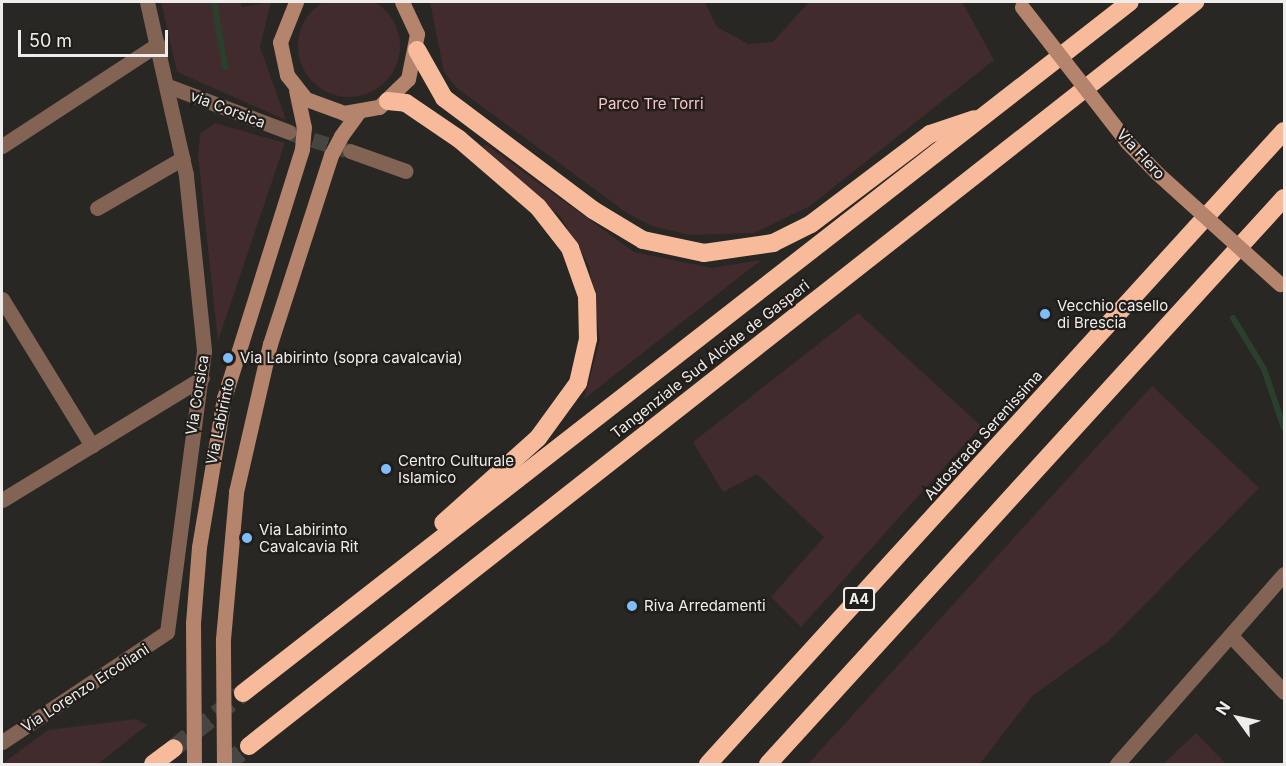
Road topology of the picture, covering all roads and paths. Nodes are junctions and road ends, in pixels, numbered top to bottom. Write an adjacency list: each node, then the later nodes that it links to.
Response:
1 (147, 2): 7 (street, Via Corsica)
2 (296, 2): 10 (main road, Via Labirinto)
3 (402, 2): 8 (main road)
4 (1130, 2): 13 (highway, Tangenziale Sud Alcide de Gasperi)
5 (1195, 2): 34 (highway, Tangenziale Sud Alcide de Gasperi)
6 (1020, 4): 22 (main road, Via Flero, bridge)
7 (158, 44): 9 (street, Via Corsica); 16 (street)
8 (417, 50): 11 (main road); 13 (highway)
9 (168, 86): 15 (street, via Corsica); 18 (street, Via Corsica)
10 (296, 90): 12 (main road); 37 (main road, Via Labirinto, bridge)
11 (388, 101): 12 (main road); 27 (highway)
12 (358, 113): 38 (main road, Via Labirinto, bridge)
13 (988, 115): 27 (highway, Tangenziale Sud Alcide de Gasperi)
14 (1284, 131): 39 (highway, Autostrada Serenissima / A4)
15 (289, 132)
16 (2, 146)
17 (350, 151): 19 (street)
18 (183, 158): 21 (street); 24 (street, Via Corsica)
19 (406, 171)
20 (1284, 198): 40 (highway)
21 (97, 208)
22 (1282, 287)
23 (2, 299): 25 (street)
24 (202, 378): 25 (street); 29 (street, Via Corsica)
25 (92, 446): 26 (street)
26 (2, 500)
27 (412, 557): 32 (highway, Tangenziale Sud Alcide de Gasperi)
28 (1284, 574): 30 (street)
29 (167, 632): 33 (street, Via Lorenzo Ercoliani)
30 (1233, 638): 31 (street); 41 (street)
31 (1284, 692)
32 (243, 693)
33 (2, 742)
34 (249, 746)
35 (174, 748): 36 (highway)
36 (153, 765)
37 (194, 765)
38 (224, 765)
39 (708, 765)
40 (768, 765)
41 (1118, 765)

